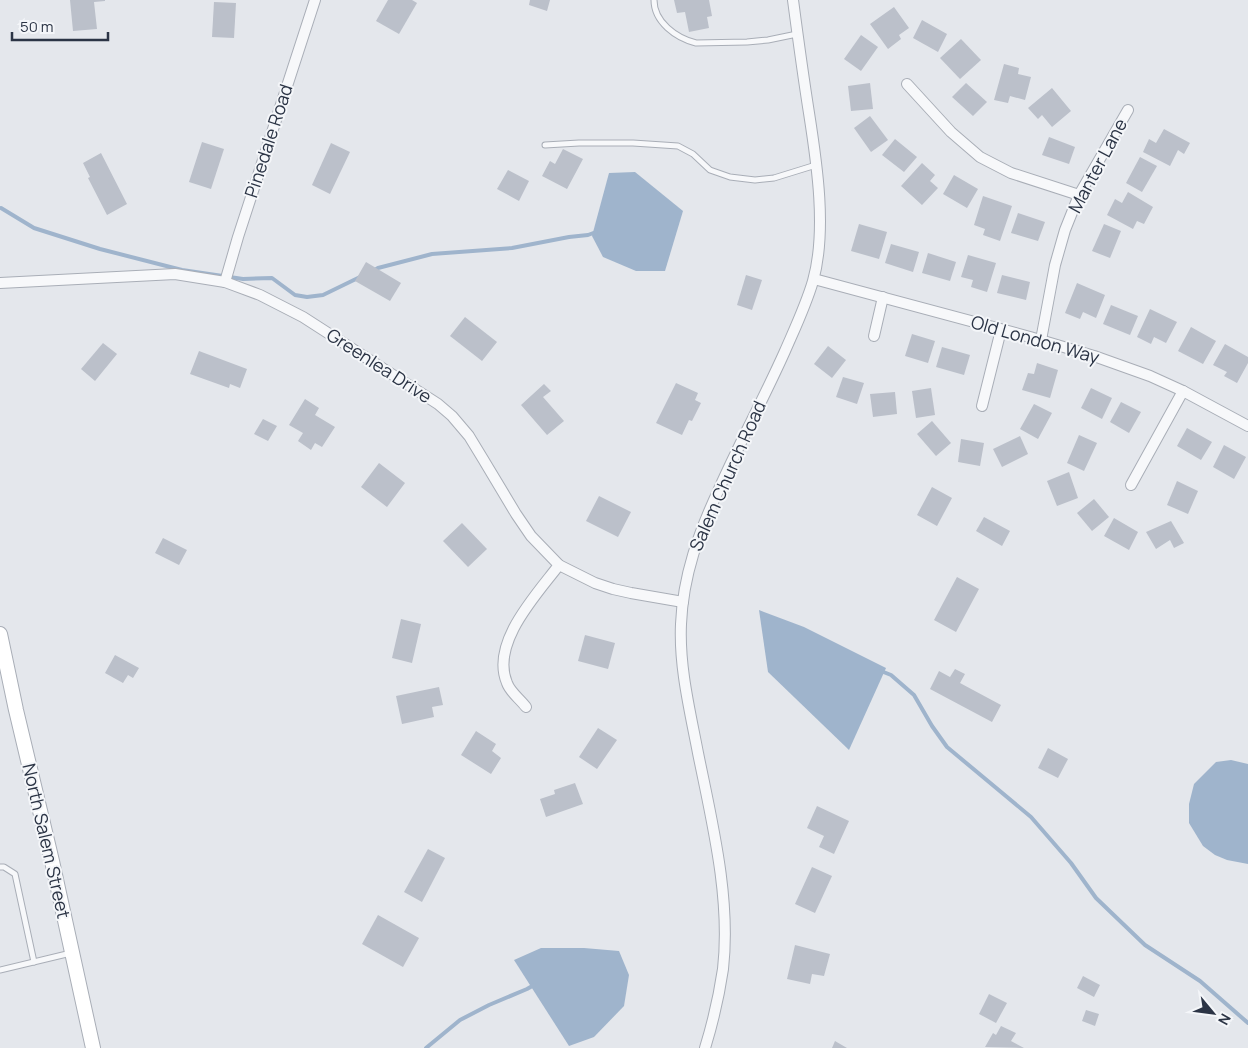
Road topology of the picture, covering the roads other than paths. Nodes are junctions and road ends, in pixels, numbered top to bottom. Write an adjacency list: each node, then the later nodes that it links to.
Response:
1 (315, 0): 11 (street, Pinedale Road)
2 (654, 0): 4 (lane)
3 (793, 0): 4 (street, Salem Church Road)
4 (797, 34): 8 (street, Salem Church Road)
5 (908, 84): 9 (street)
6 (1128, 110): 9 (street, Manter Lane)
7 (546, 145): 8 (lane)
8 (817, 165): 10 (street, Salem Church Road)
9 (1079, 195): 16 (street, Manter Lane)
10 (814, 279): 13 (street, Old London Way); 22 (street, Salem Church Road)
11 (224, 282): 12 (street, Greenlea Drive); 21 (street, Greenlea Drive)
12 (0, 283)
13 (883, 297): 14 (street, Old London Way); 15 (street)
14 (1001, 330): 16 (street, Old London Way); 18 (street)
15 (874, 336)
16 (1041, 340): 17 (street, Old London Way)
17 (1183, 392): 19 (street, Old London Way); 20 (street)
18 (982, 406)
19 (1248, 426)
20 (1131, 484)
21 (559, 565): 22 (street, Greenlea Drive); 24 (street)
22 (683, 602): 30 (street, Salem Church Road)
23 (0, 634): 26 (main road, North Salem Street)
24 (526, 706)
25 (0, 867): 27 (lane)
26 (71, 953): 27 (lane); 29 (main road, North Salem Street)
27 (34, 962): 28 (lane)
28 (0, 970)
29 (92, 1048)
30 (705, 1048)

